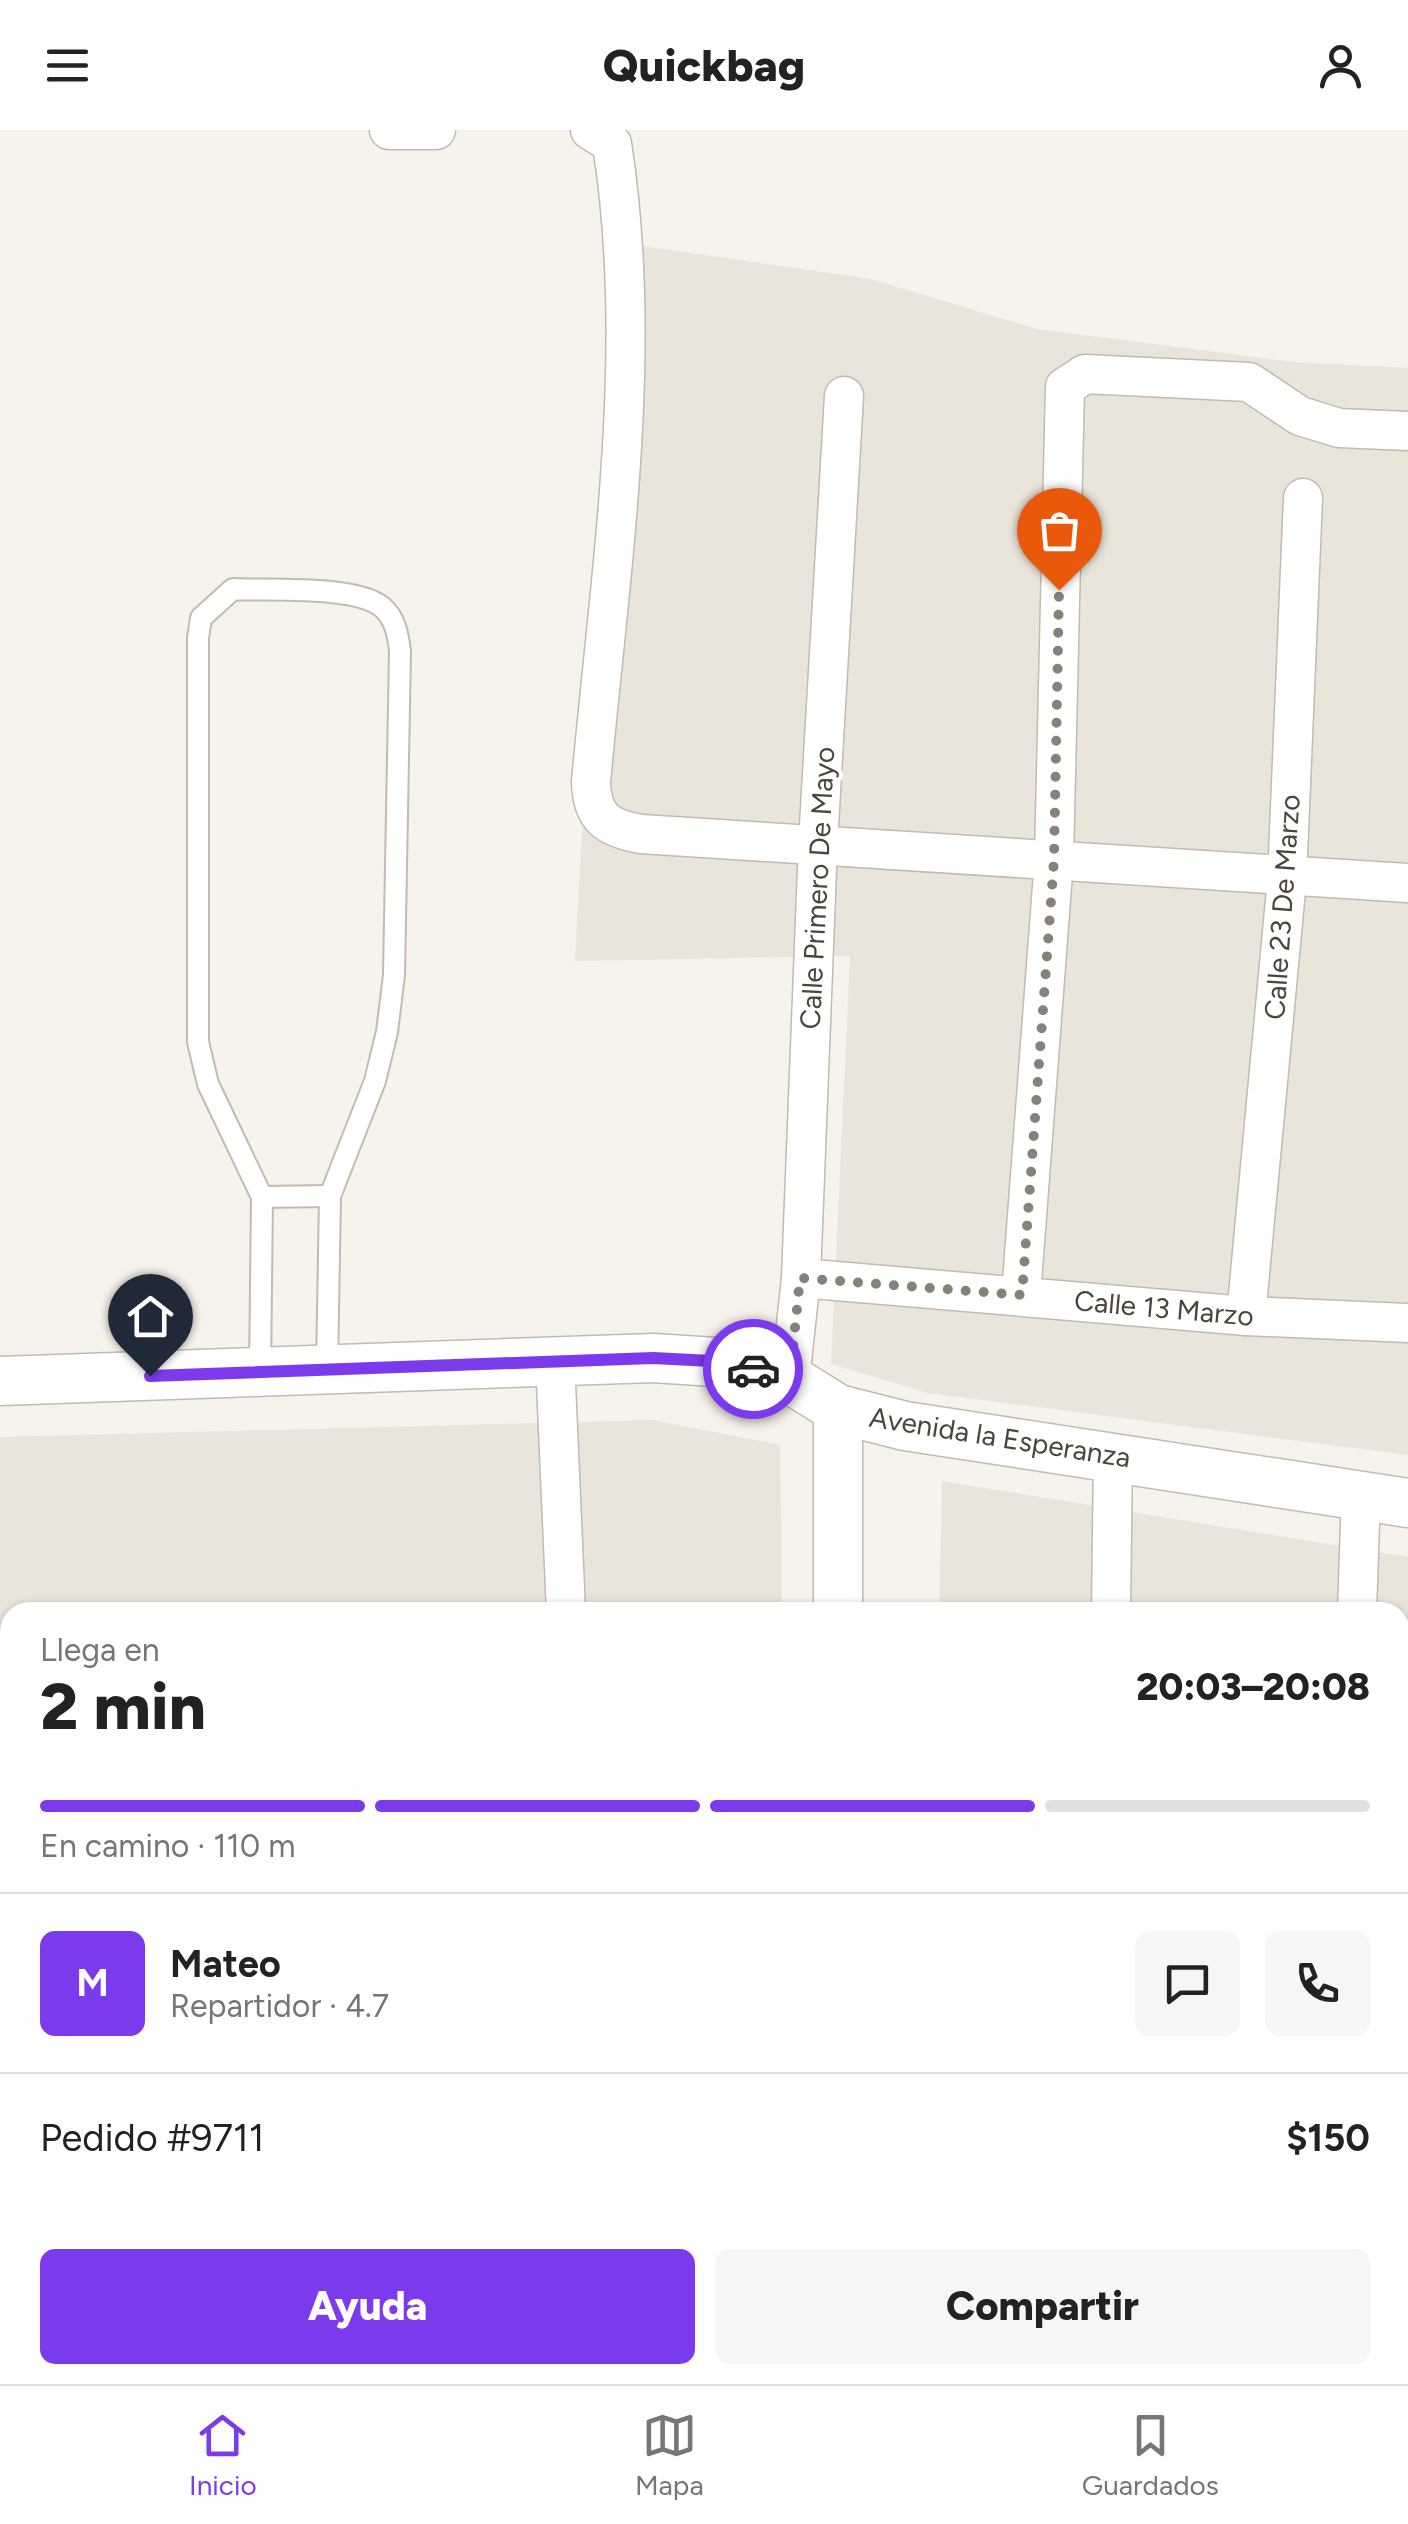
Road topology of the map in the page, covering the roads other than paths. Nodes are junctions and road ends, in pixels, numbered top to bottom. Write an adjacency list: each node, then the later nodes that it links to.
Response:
1 (388, 130): 2 (street)
2 (436, 130)
3 (590, 130): 7 (street)
4 (844, 396): 7 (street, Calle Primero De Mayo)
5 (1408, 431): 8 (street)
6 (1304, 498): 9 (street, Calle 23 De Marzo)
7 (818, 843): 8 (street); 13 (street, Calle Primero De Mayo)
8 (1054, 860): 9 (street); 14 (street)
9 (1287, 878): 10 (street); 15 (street, Calle 23 De Marzo)
10 (1408, 883)
11 (330, 1196): 12 (lane); 12 (lane); 18 (lane)
12 (262, 1197): 19 (lane)
13 (800, 1278): 14 (street, Calle 13 Marzo); 20 (street, Calle Primero De Mayo)
14 (1022, 1295): 15 (street, Calle 13 Marzo)
15 (1246, 1316): 16 (street, Calle 13 Marzo)
16 (1408, 1324)
17 (555, 1360): 18 (street, Avenida la Esperanza); 20 (street, Avenida la Esperanza); 26 (street)
18 (327, 1371): 19 (street, Avenida la Esperanza)
19 (260, 1372): 21 (street, Avenida la Esperanza)
20 (790, 1379): 22 (street, Avenida la Esperanza)
21 (0, 1381)
22 (838, 1409): 23 (street, Avenida la Esperanza); 27 (street)
23 (1113, 1456): 24 (street, Avenida la Esperanza); 28 (street)
24 (1361, 1494): 25 (street, Avenida la Esperanza); 29 (street)
25 (1408, 1503)
26 (566, 1602)
27 (838, 1602)
28 (1111, 1602)
29 (1357, 1602)

